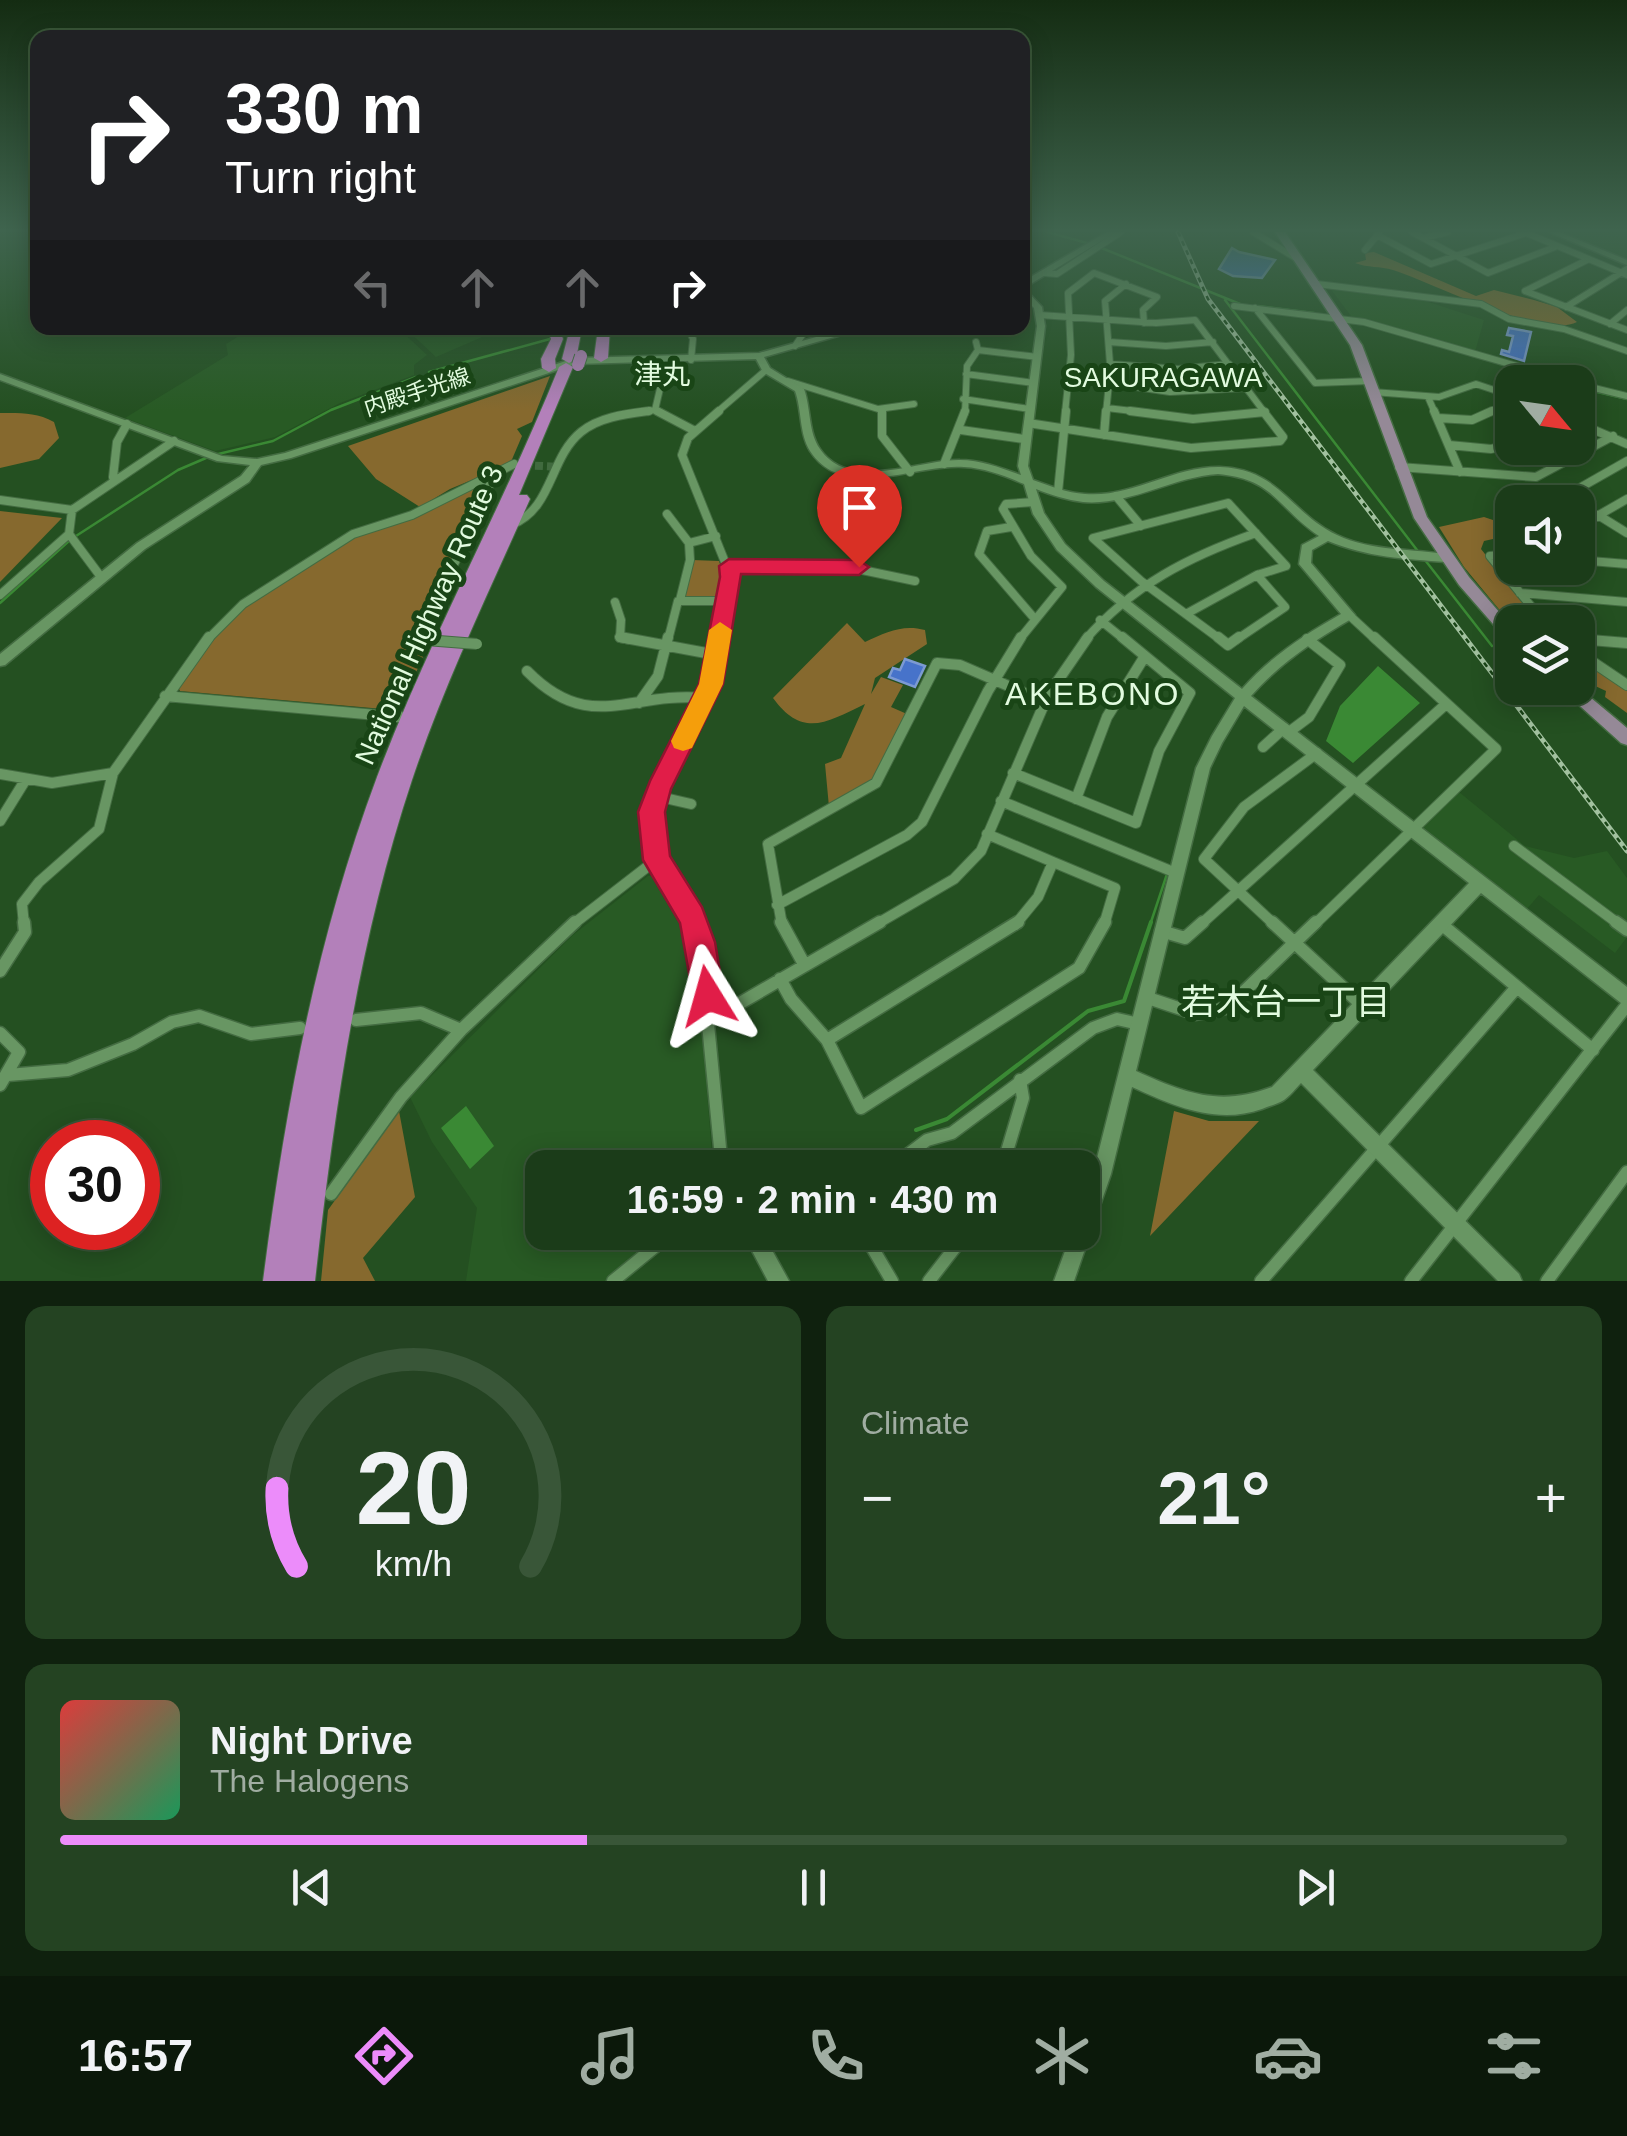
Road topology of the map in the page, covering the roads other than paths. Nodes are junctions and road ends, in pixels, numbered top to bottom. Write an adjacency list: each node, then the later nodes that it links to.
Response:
1 (1070, 292): 14 (street)
2 (1117, 292): 16 (street)
3 (1145, 292): 17 (street)
4 (1322, 292): 15 (main road)
5 (1376, 292): 30 (street)
6 (1526, 292): 10 (street)
7 (1591, 292): 10 (street)
8 (1030, 296): 13 (street)
9 (1234, 306): 11 (street)
10 (1566, 307): 18 (street)
11 (1254, 308): 15 (street); 44 (street)
12 (1627, 310): 18 (street)
13 (1040, 315): 14 (street); 32 (street)
14 (1070, 317): 16 (street); 61 (street)
15 (1341, 319): 38 (street); 44 (main road)
16 (1108, 320): 17 (street); 27 (street)
17 (1144, 322): 28 (street)
18 (1610, 324): 19 (street)
19 (1627, 330)
20 (555, 335): 36 (highway)
21 (574, 335): 36 (highway, National Highway Route 3)
22 (583, 335): 36 (highway, National Highway Route 3)
23 (603, 335): 33 (highway)
24 (691, 335): 35 (street)
25 (803, 335): 29 (street)
26 (832, 335): 29 (street, 内殿手光線)
27 (1109, 342): 28 (street); 37 (street)
28 (1212, 342): 37 (street)
29 (794, 346): 31 (street, 内殿手光線)
30 (1627, 351)
31 (759, 356): 35 (street, 内殿手光線); 39 (street)
32 (1038, 357): 40 (street); 43 (street)
33 (601, 358): 34 (street, 内殿手光線); 36 (street, 内殿手光線)
34 (661, 359): 35 (street, 内殿手光線); 55 (street)
35 (691, 360)
36 (568, 363): 73 (street, 内殿手光線); 93 (highway, National Highway Route 3); 144 (highway, National Highway Route 3)
37 (1230, 364): 45 (street)
38 (1513, 365)
39 (766, 370): 42 (street); 64 (street)
40 (966, 374): 43 (street); 50 (street)
41 (0, 377): 60 (street, 内殿手光線)
42 (788, 381): 56 (street); 80 (street)
43 (1034, 383): 54 (street)
44 (1371, 386): 48 (street); 76 (main road)
45 (1246, 388): 52 (street); 57 (street)
46 (1595, 388): 49 (street)
47 (1495, 392): 48 (street)
48 (1428, 396): 58 (street)
49 (1627, 396)
50 (964, 399): 54 (street); 63 (street)
51 (914, 404): 56 (street)
52 (1107, 408): 57 (street); 65 (street)
53 (1495, 408): 58 (street)
54 (1030, 409): 59 (street)
55 (654, 410): 64 (street); 93 (street)
56 (882, 410): 77 (street)
57 (1265, 412): 65 (street)
58 (1438, 418): 69 (street)
59 (1028, 423): 61 (street); 67 (street)
60 (127, 424): 68 (street, 内殿手光線); 81 (street)
61 (1062, 428): 65 (street); 84 (street)
62 (1595, 429): 66 (street)
63 (961, 430): 67 (street); 75 (street)
64 (695, 431): 99 (street)
65 (1104, 435)
66 (1613, 436): 70 (street); 78 (street)
67 (1024, 440): 82 (street)
68 (174, 441): 73 (street, 内殿手光線); 81 (street)
69 (1449, 444): 71 (street); 78 (street)
70 (1627, 444)
71 (1495, 447)
72 (1627, 461): 83 (street)
73 (257, 462): 108 (street)
74 (514, 464): 79 (street)
75 (944, 464): 77 (street); 82 (street)
76 (1399, 467): 78 (street); 102 (main road)
77 (910, 472): 80 (street)
78 (1460, 472)
79 (495, 473): 128 (street, bridge); 137 (street)
80 (878, 476): 106 (street)
81 (113, 477): 89 (street)
82 (1026, 480): 84 (street); 88 (street)
83 (1585, 485)
84 (1058, 492): 85 (street)
85 (1116, 496): 94 (street); 100 (street)
86 (1627, 499): 91 (street)
87 (0, 500): 89 (street)
88 (1034, 502): 95 (street); 115 (street)
89 (72, 510): 98 (street)
90 (667, 514): 101 (street)
91 (1598, 515): 92 (street); 97 (street)
92 (1595, 517)
93 (511, 525): 205 (highway, National Highway Route 3)
94 (1141, 526): 96 (street); 110 (street)
95 (1011, 527): 123 (street); 123 (street)
96 (1256, 533): 107 (street); 110 (street)
97 (1627, 533)
98 (69, 534): 108 (street); 113 (street)
99 (716, 536): 101 (street); 105 (street)
100 (1328, 536): 102 (street); 121 (street)
101 (689, 543): 114 (street)
102 (1446, 558): 122 (main road)
103 (1595, 561): 104 (street)
104 (1627, 564)
105 (729, 566): 106 (street); 116 (street)
106 (859, 567): 109 (street)
107 (1256, 574): 120 (street); 120 (street)
108 (101, 577): 132 (street)
109 (915, 581)
110 (1146, 584): 115 (street); 120 (street)
111 (1514, 585): 112 (street)
112 (1520, 593): 118 (street); 119 (street)
113 (0, 595)
114 (680, 600): 116 (street); 129 (street)
115 (1121, 600): 124 (street); 138 (street)
116 (725, 601): 130 (street)
117 (615, 602): 129 (street)
118 (1627, 602)
119 (1530, 605)
120 (1186, 614)
121 (1349, 616): 125 (street); 142 (street)
122 (1495, 616)
123 (1034, 618): 135 (street)
124 (1100, 620): 131 (street); 140 (street)
125 (1307, 638): 138 (street); 145 (street)
126 (1595, 640): 127 (street)
127 (1627, 643)
128 (477, 644)
129 (669, 646): 130 (street); 141 (street)
130 (717, 654): 139 (street)
131 (1145, 656): 155 (street); 155 (street)
132 (0, 661)
133 (1595, 664): 136 (street)
134 (526, 671): 141 (street)
135 (992, 680): 140 (street); 167 (street); 167 (street)
136 (1627, 686)
137 (166, 696): 144 (street); 149 (street)
138 (1241, 696): 145 (street); 164 (street)
139 (704, 698): 141 (street); 154 (street)
140 (1043, 700): 150 (street)
141 (639, 703)
142 (1445, 705): 153 (street); 159 (street)
143 (1589, 705): 146 (main road)
144 (410, 718): 204 (highway, National Highway Route 3)
145 (1286, 730): 147 (street); 148 (street)
146 (1625, 735)
147 (1263, 748)
148 (1317, 753): 153 (street); 166 (street)
149 (113, 773): 152 (street); 173 (street)
150 (1013, 773): 155 (street); 156 (street)
151 (0, 774): 152 (street)
152 (26, 779): 158 (street)
153 (1357, 785): 159 (street); 166 (street)
154 (656, 796): 157 (street); 162 (street)
155 (1076, 799)
156 (1001, 801): 160 (street); 164 (street)
157 (691, 804)
158 (0, 820)
159 (1413, 828): 165 (street); 171 (street)
160 (988, 834): 163 (street); 172 (street)
161 (1514, 846): 169 (street)
162 (656, 860): 181 (street); 184 (street)
163 (1053, 861): 186 (street); 186 (street)
164 (1176, 873): 170 (street)
165 (1480, 882): 168 (street); 177 (street)
166 (1238, 892): 170 (street); 171 (street)
167 (777, 905): 172 (street)
168 (1440, 924): 175 (street); 179 (street)
169 (1627, 930)
170 (1162, 931): 176 (street)
171 (1294, 943): 176 (street); 179 (street)
172 (804, 964): 174 (street)
173 (0, 971)
174 (780, 979): 181 (street); 186 (street)
175 (1516, 988): 187 (street); 192 (street)
176 (1145, 997): 182 (street)
177 (1627, 997)
178 (1627, 1005): 187 (street)
179 (1363, 1006): 188 (street)
180 (356, 1020): 184 (street)
181 (711, 1020): 193 (street)
182 (1139, 1024): 189 (street); 191 (street)
183 (300, 1028): 190 (street)
184 (461, 1030): 197 (street)
185 (0, 1033): 190 (street)
186 (827, 1040)
187 (1593, 1050): 198 (street)
188 (1302, 1071): 189 (street); 192 (street)
189 (1126, 1075): 209 (street)
190 (4, 1080)
191 (1020, 1080): 194 (street); 195 (street)
192 (1378, 1148): 198 (street); 210 (street)
193 (721, 1150)
194 (911, 1150)
195 (1008, 1150)
196 (1627, 1172): 213 (street)
197 (331, 1194)
198 (1456, 1226): 211 (street); 212 (street)
199 (651, 1250): 206 (street)
200 (760, 1250): 203 (street)
201 (874, 1250): 207 (street)
202 (956, 1250): 208 (street)
203 (774, 1279)
204 (277, 1281)
205 (301, 1281)
206 (613, 1281)
207 (892, 1281)
208 (929, 1281)
209 (1064, 1281)
210 (1261, 1281)
211 (1411, 1281)
212 (1512, 1281)
213 (1547, 1281)

